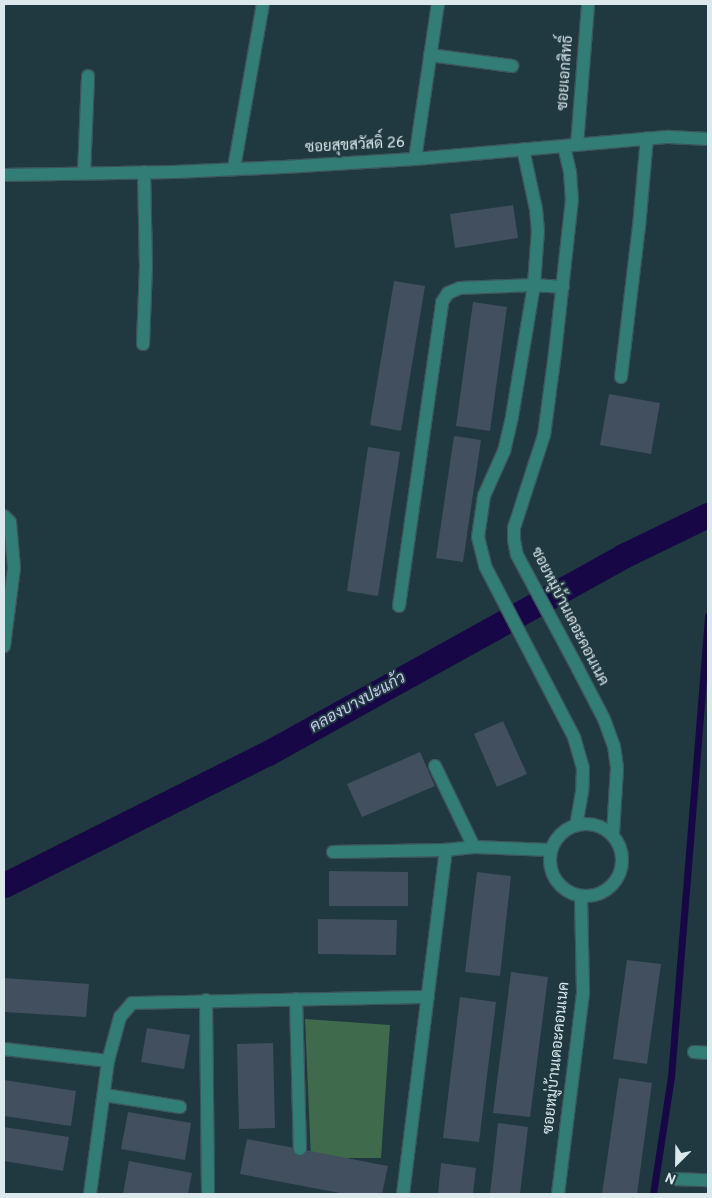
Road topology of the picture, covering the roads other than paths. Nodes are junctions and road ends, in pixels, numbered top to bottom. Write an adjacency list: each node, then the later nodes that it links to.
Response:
1 (263, 4): 12 (street)
2 (438, 4): 4 (street)
3 (588, 4): 9 (street, ซอยเอกสิทธิ์)
4 (430, 54): 5 (street); 11 (street)
5 (512, 66)
6 (88, 76): 14 (street)
7 (647, 138): 8 (street, ซอยสุขสวัสดิ์ 26); 9 (street, ซอยสุขสวัสดิ์ 26); 19 (street)
8 (708, 139)
9 (570, 145): 10 (street, ซอยสุขสวัสดิ์ 26); 17 (street, ซอยหมู่บ้านเดอะคอนเนค)
10 (522, 149): 11 (street, ซอยสุขสวัสดิ์ 26); 16 (street)
11 (415, 159): 12 (street, ซอยสุขสวัสดิ์ 26)
12 (234, 168): 13 (street, ซอยสุขสวัสดิ์ 26)
13 (144, 172): 14 (street, ซอยสุขสวัสดิ์ 26); 18 (street)
14 (84, 173): 15 (street, ซอยสุขสวัสดิ์ 26)
15 (4, 175)
16 (534, 285): 17 (street); 21 (street); 24 (street)
17 (564, 287): 25 (street, ซอยหมู่บ้านเดอะคอนเนค)
18 (143, 344)
19 (621, 377)
20 (4, 516): 22 (street)
21 (399, 606)
22 (4, 646)
23 (435, 766): 26 (street)
24 (576, 825): 25 (street); 28 (street)
25 (613, 834): 30 (street, ซอยหมู่บ้านเดอะคอนเนค)
26 (474, 847): 27 (street); 28 (street)
27 (446, 850): 29 (street); 31 (street)
28 (551, 850): 30 (street)
29 (333, 852)
30 (581, 896): 46 (street, ซอยหมู่บ้านเดอะคอนเนค)
31 (428, 997): 32 (street); 45 (street)
32 (296, 999): 33 (street); 40 (street)
33 (206, 1000): 37 (street); 44 (street)
34 (4, 1049): 37 (street)
35 (694, 1052): 36 (street)
36 (708, 1053)
37 (108, 1061): 38 (street)
38 (105, 1095): 39 (street); 43 (street)
39 (180, 1107)
40 (300, 1149)
41 (674, 1179): 42 (street)
42 (708, 1180)
43 (90, 1194)
44 (208, 1194)
45 (402, 1194)
46 (558, 1194)

